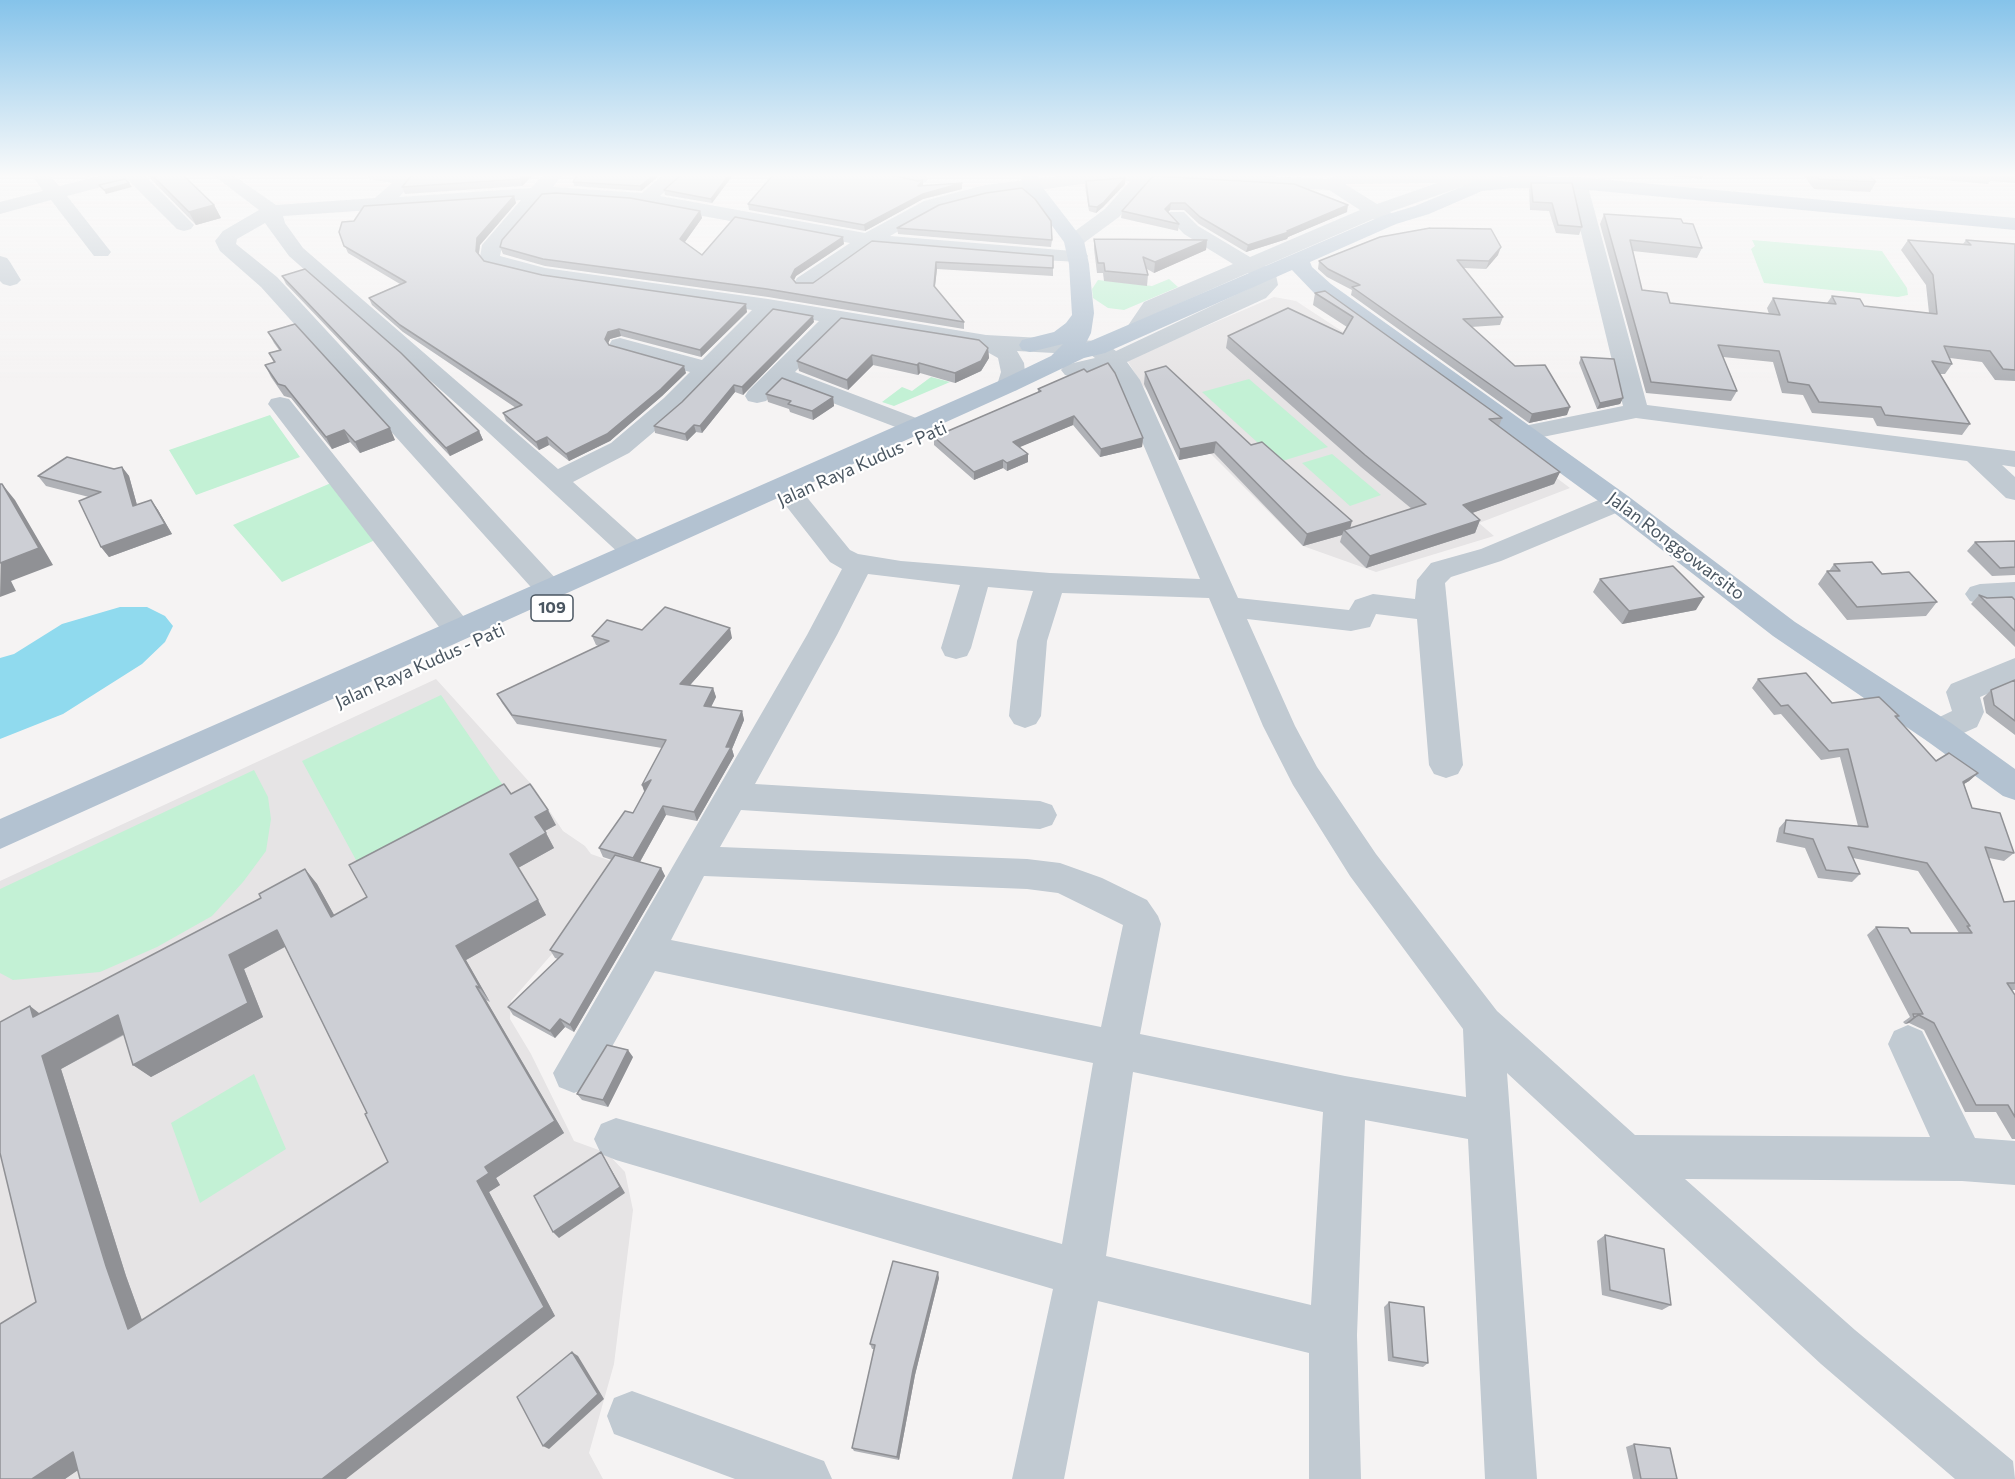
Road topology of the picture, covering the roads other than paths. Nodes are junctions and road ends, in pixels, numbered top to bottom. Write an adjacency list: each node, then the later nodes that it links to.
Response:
1 (95, 244): 14 (street)
2 (226, 244): 44 (street)
3 (290, 244): 36 (street)
4 (493, 244): 19 (street)
5 (862, 244): 17 (street)
6 (911, 244): 13 (street)
7 (1073, 244): 13 (main road)
8 (1081, 244): 13 (street)
9 (1214, 244): 16 (street)
10 (1329, 244): 15 (main road)
11 (1334, 244): 16 (street)
12 (1594, 244): 31 (street)
13 (1076, 249): 22 (main road)
14 (101, 252)
15 (1299, 260): 16 (main road); 18 (main road, Jalan Ronggowarsito)
16 (1272, 280): 18 (main road); 21 (main road); 21 (street); 22 (street)
17 (805, 283)
18 (1340, 300): 33 (main road, Jalan Ronggowarsito)
19 (768, 306): 20 (street); 26 (street)
20 (836, 316): 23 (street); 27 (street)
21 (1140, 324): 22 (main road); 22 (main road)
22 (1088, 333): 25 (street); 25 (main road); 28 (main road, Jalan Raya Kudus - Pati / 109); 38 (main road, Jalan Raya Kudus - Pati / 109); 47 (street)
23 (986, 342): 25 (street); 28 (street)
24 (620, 345): 26 (street)
25 (1030, 345)
26 (706, 369): 36 (street)
27 (779, 374): 29 (street); 32 (street)
28 (1009, 386): 32 (main road, Jalan Raya Kudus - Pati / 109)
29 (758, 396)
30 (280, 404): 49 (street)
31 (1636, 411): 33 (street); 34 (street)
32 (915, 426): 40 (main road, Jalan Raya Kudus - Pati / 109)
33 (1523, 433): 39 (main road, Jalan Ronggowarsito)
34 (1976, 455): 35 (street); 37 (street)
35 (2015, 459)
36 (556, 480): 40 (street)
37 (2015, 492)
38 (792, 496): 41 (street); 59 (main road, Jalan Raya Kudus - Pati / 109)
39 (1618, 502): 48 (street); 53 (main road, Jalan Ronggowarsito)
40 (633, 551): 44 (main road, Jalan Raya Kudus - Pati / 109)
41 (859, 563): 42 (street); 56 (street)
42 (977, 576): 43 (street); 50 (street)
43 (1050, 583): 47 (street); 52 (street)
44 (548, 588): 49 (main road, Jalan Raya Kudus - Pati / 109)
45 (2015, 591): 46 (street)
46 (1980, 594)
47 (1224, 598): 48 (street); 62 (street)
48 (1431, 611): 54 (street)
49 (457, 629): 58 (main road, Jalan Raya Kudus - Pati / 109)
50 (956, 648)
51 (2015, 669): 53 (street)
52 (1025, 716)
53 (1939, 732): 55 (main road, Jalan Ronggowarsito)
54 (1446, 765)
55 (2015, 787)
56 (730, 796): 57 (street); 60 (street)
57 (1040, 815)
58 (0, 835)
59 (0, 858)
60 (694, 861): 61 (street); 64 (street)
61 (645, 952): 64 (street); 65 (street)
62 (1483, 1024): 67 (street); 69 (street)
63 (1908, 1044): 70 (street)
64 (1116, 1050): 66 (street); 72 (street)
65 (574, 1073)
66 (1345, 1096): 67 (street); 73 (street)
67 (1489, 1122): 78 (street)
68 (616, 1139): 72 (street)
69 (1627, 1157): 70 (street); 79 (street)
70 (1962, 1158): 71 (street)
71 (2015, 1163)
72 (1080, 1273): 73 (street); 76 (street)
73 (1333, 1335): 77 (street)
74 (632, 1416): 75 (street)
75 (806, 1479)
76 (1038, 1479)
77 (1335, 1479)
78 (1511, 1479)
79 (1995, 1479)

